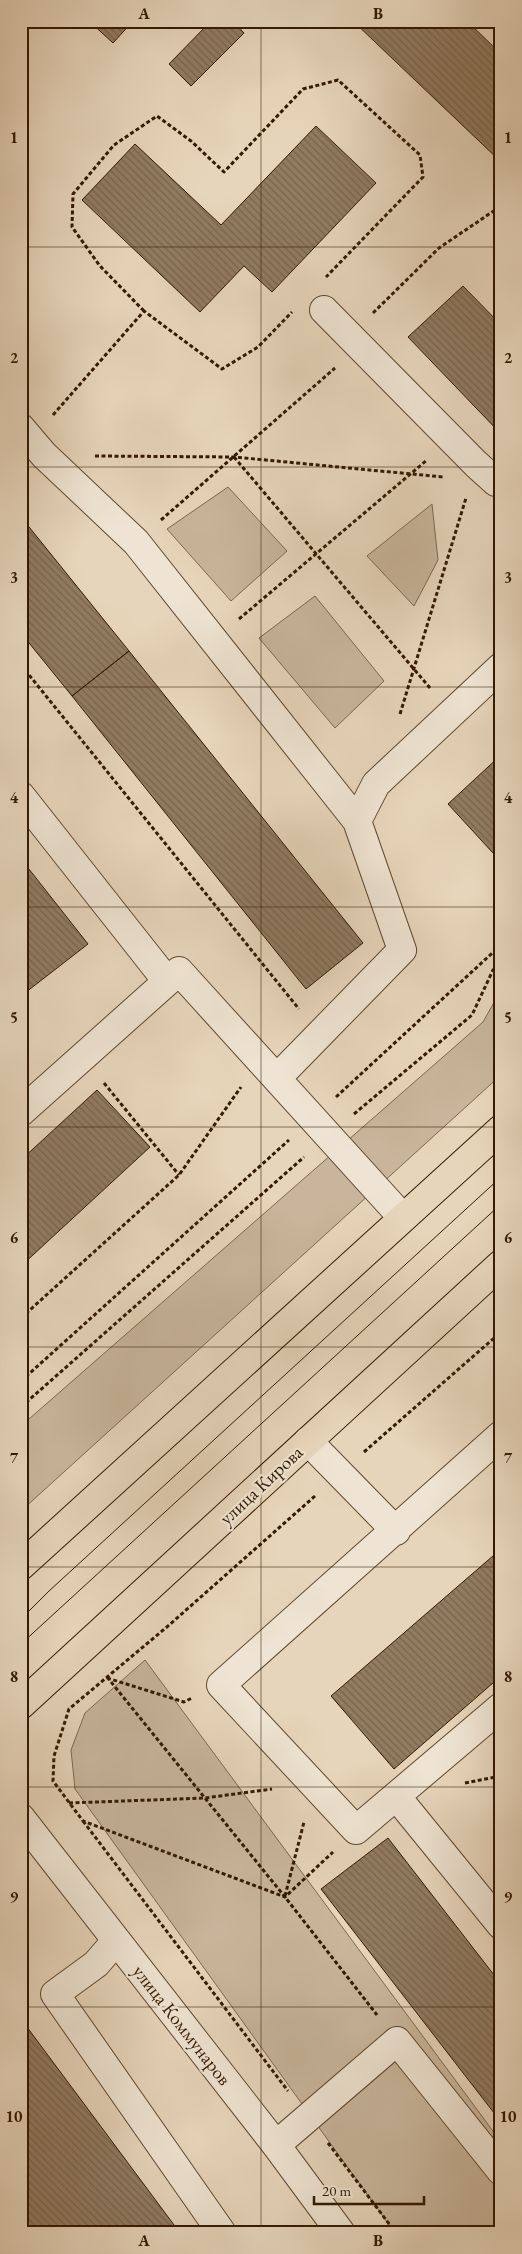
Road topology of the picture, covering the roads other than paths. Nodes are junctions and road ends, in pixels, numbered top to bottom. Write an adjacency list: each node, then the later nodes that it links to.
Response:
1 (324, 310): 3 (street)
2 (26, 434): 6 (street)
3 (501, 483)
4 (501, 667): 6 (street)
5 (21, 796): 7 (street)
6 (357, 821): 8 (street)
7 (167, 981): 8 (street); 9 (street)
8 (269, 1069): 11 (street)
9 (21, 1112)
10 (501, 1129): 11 (main road)
11 (404, 1218): 16 (main road)
12 (501, 1264): 14 (main road, улица Кирова)
13 (501, 1435): 15 (street)
14 (308, 1441): 15 (street); 17 (main road, улица Кирова)
15 (396, 1531): 19 (street)
16 (21, 1566)
17 (21, 1705)
18 (501, 1708): 19 (street)
19 (396, 1796): 21 (street)
20 (21, 1818): 22 (street, улица Коммунаров)
21 (501, 1925)
22 (116, 1940): 23 (street, улица Коммунаров); 25 (street)
23 (276, 2145): 24 (street); 26 (street, улица Коммунаров)
24 (501, 2171)
25 (222, 2233)
26 (341, 2233)

